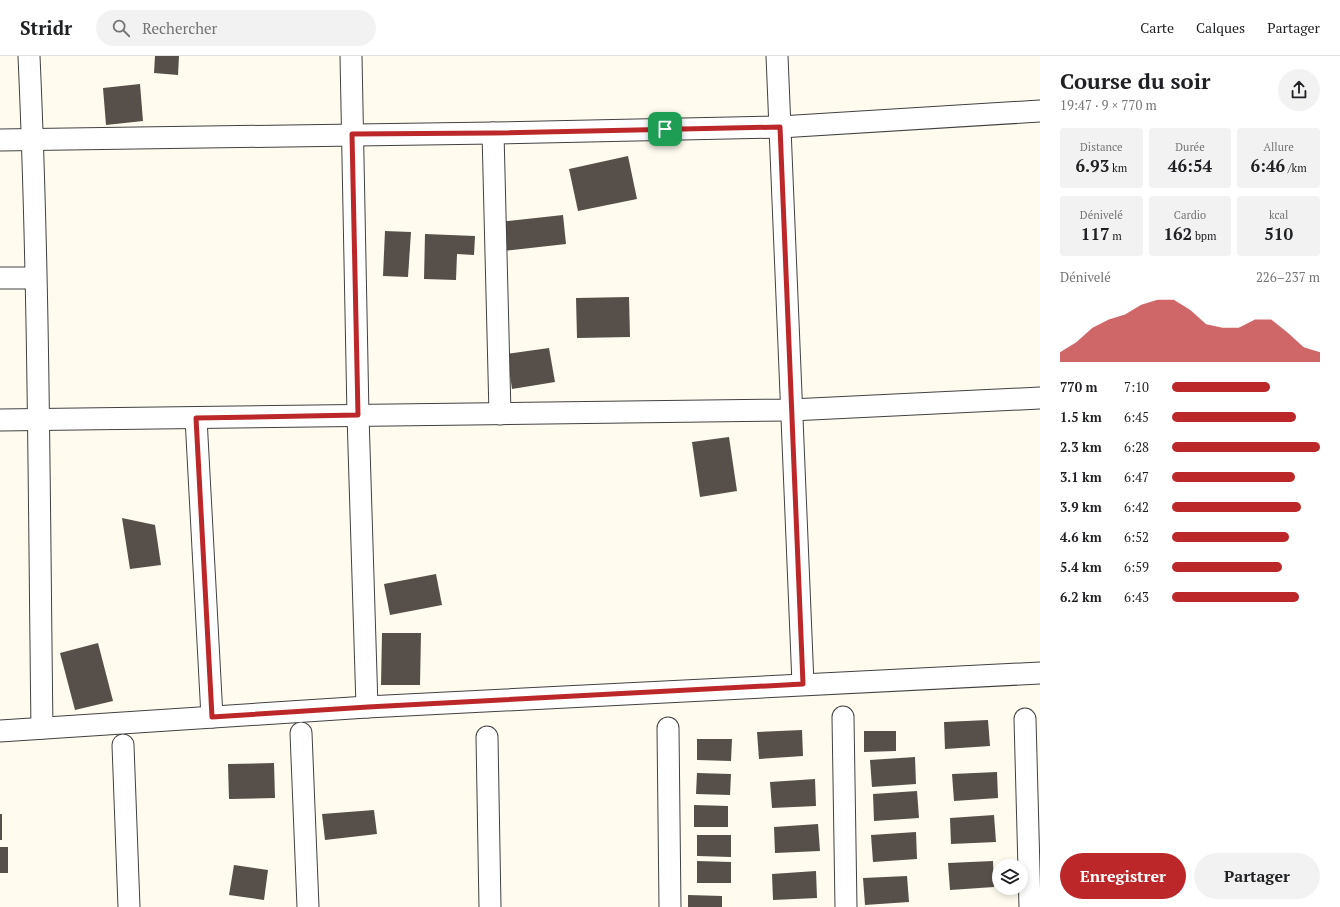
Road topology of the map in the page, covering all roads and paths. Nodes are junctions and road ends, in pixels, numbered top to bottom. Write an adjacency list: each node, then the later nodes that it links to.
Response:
1 (29, 56): 9 (street)
2 (351, 56): 7 (street)
3 (777, 56): 5 (street)
4 (1040, 111): 5 (street)
5 (780, 127): 6 (street); 13 (street)
6 (493, 133): 7 (street); 14 (street)
7 (352, 134): 9 (street); 15 (street)
8 (0, 140): 9 (street)
9 (33, 140): 11 (street)
10 (0, 278): 11 (street)
11 (35, 278): 18 (street)
12 (1040, 398): 13 (street)
13 (791, 410): 14 (street); 20 (street)
14 (500, 414): 15 (street)
15 (358, 415): 16 (street); 21 (street)
16 (196, 418): 18 (street); 22 (street)
17 (0, 420): 18 (street)
18 (38, 420): 25 (street)
19 (1040, 673): 20 (street)
20 (803, 684): 21 (street)
21 (368, 707): 22 (street)
22 (212, 717): 25 (street)
23 (844, 717): 35 (street)
24 (1025, 719): 36 (street)
25 (42, 728): 27 (street)
26 (668, 728): 34 (street)
27 (0, 731)
28 (301, 733): 32 (street)
29 (486, 737): 33 (street)
30 (123, 745): 31 (street)
31 (129, 907)
32 (308, 907)
33 (490, 907)
34 (670, 907)
35 (846, 907)
36 (1030, 907)

